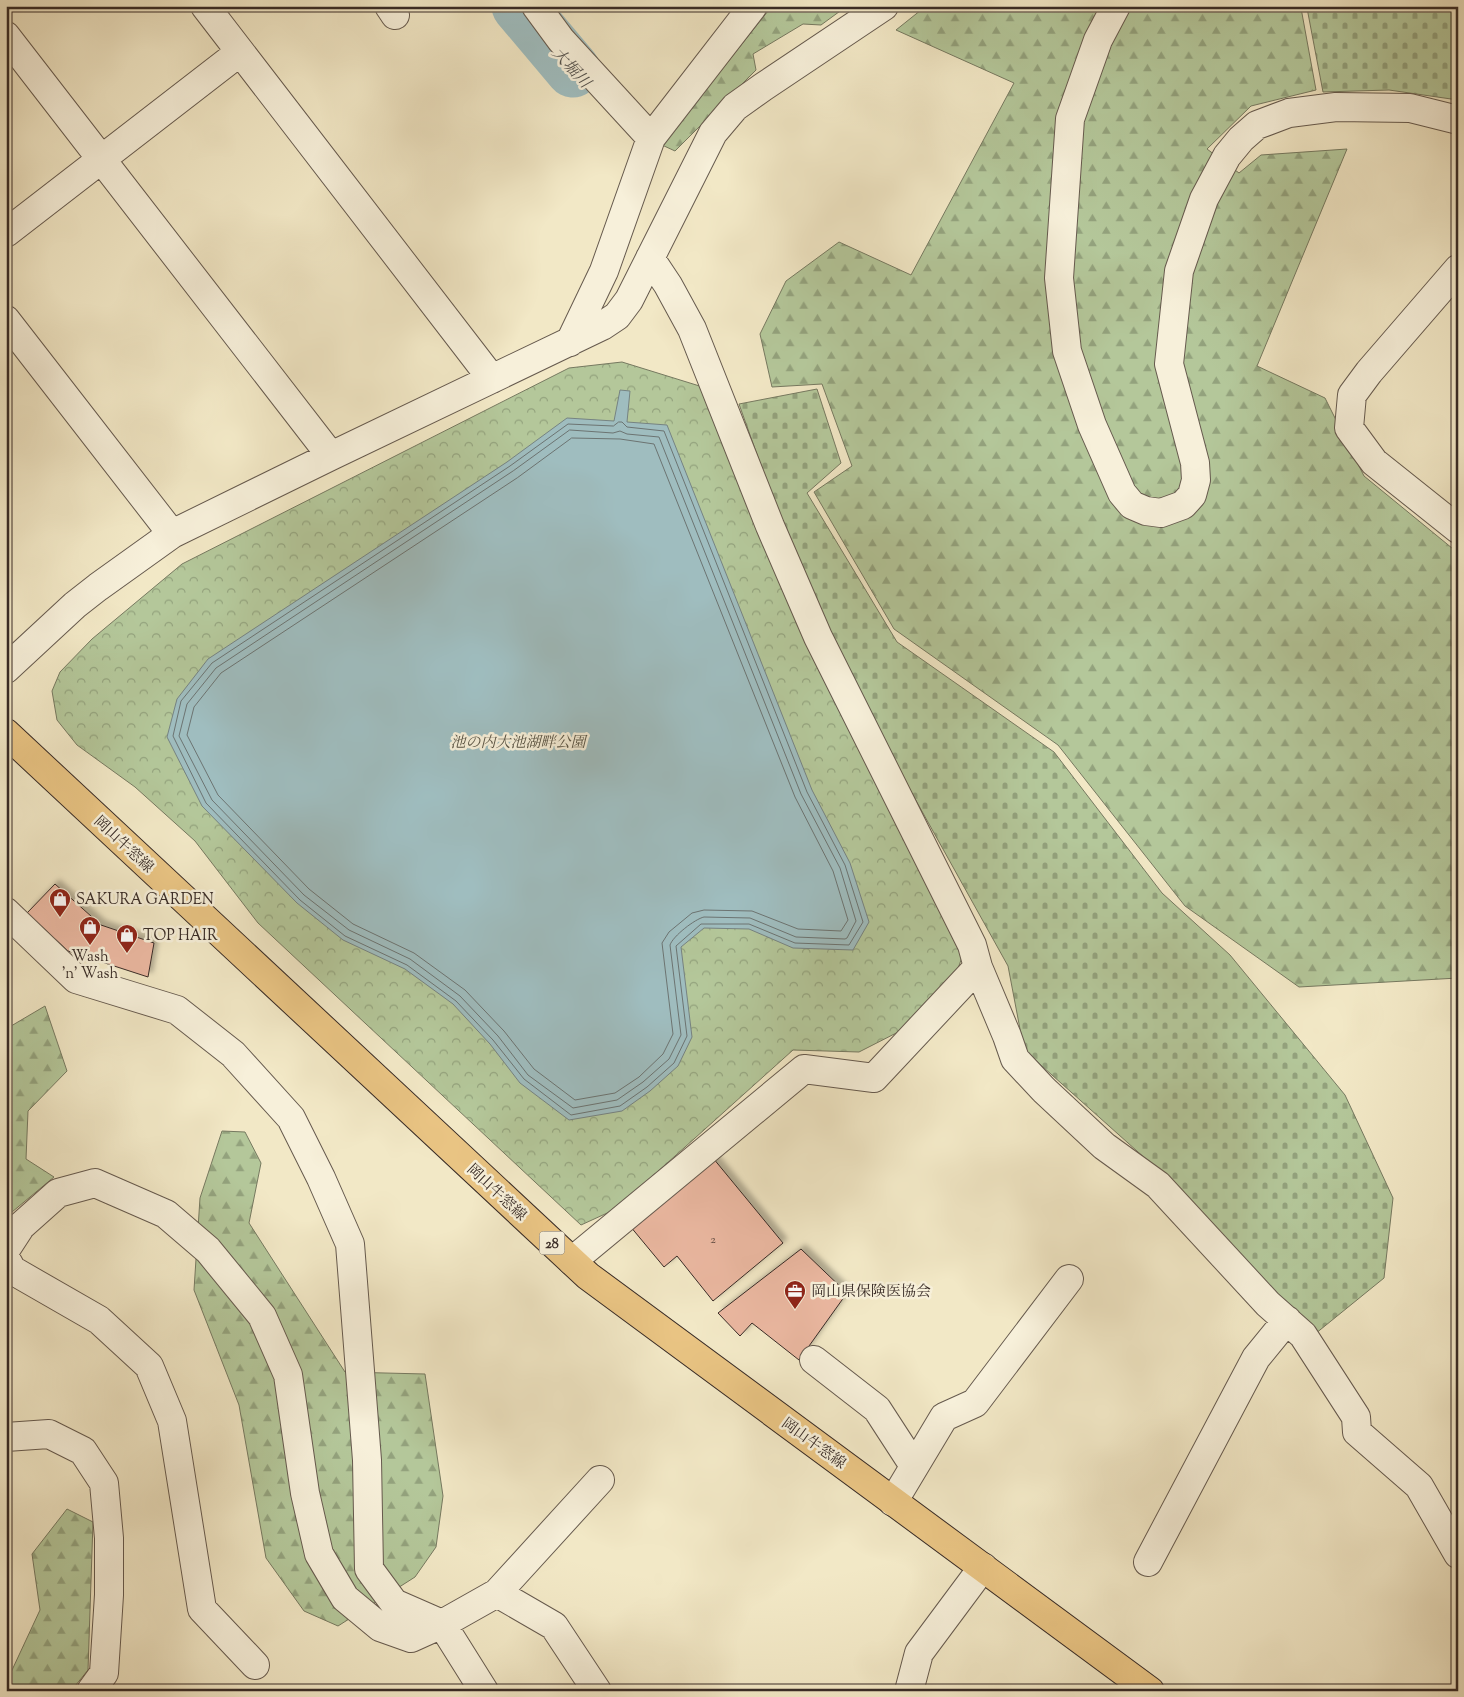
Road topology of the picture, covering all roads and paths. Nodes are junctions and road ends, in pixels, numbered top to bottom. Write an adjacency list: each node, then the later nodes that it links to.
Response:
1 (205, 6): 7 (street)
2 (536, 6): 9 (street)
3 (753, 6): 9 (street)
4 (884, 6): 12 (street)
5 (1116, 6): 8 (street)
6 (6, 36): 10 (street)
7 (240, 52): 10 (street); 16 (street)
8 (1458, 120)
9 (651, 138): 15 (street)
10 (101, 160): 11 (street); 17 (street)
11 (6, 234)
12 (650, 258): 15 (street); 23 (street)
13 (1458, 269): 18 (street)
14 (6, 320): 19 (street)
15 (570, 342): 16 (street)
16 (492, 379): 17 (street)
17 (331, 456): 19 (street)
18 (1458, 529)
19 (172, 534): 20 (street)
20 (6, 669)
21 (6, 733): 26 (main road, 岡山牛窓線 / 28)
22 (6, 912): 38 (street)
23 (978, 967): 26 (street); 28 (street)
24 (6, 1249): 38 (street)
25 (6, 1259): 39 (street)
26 (572, 1261): 33 (main road, 岡山牛窓線 / 28)
27 (1069, 1279): 31 (street)
28 (1287, 1320): 34 (street); 35 (street)
29 (814, 1360): 31 (street)
30 (6, 1437): 40 (street)
31 (914, 1466): 33 (street)
32 (600, 1480): 37 (street)
33 (893, 1502): 36 (main road, 岡山牛窓線 / 28)
34 (1458, 1554)
35 (1148, 1562)
36 (983, 1567): 43 (street); 44 (main road, 岡山牛窓線 / 28)
37 (496, 1593): 38 (street); 42 (street)
38 (442, 1624): 41 (street)
39 (256, 1665)
40 (91, 1691)
41 (484, 1691)
42 (597, 1691)
43 (909, 1691)
44 (1150, 1691)

